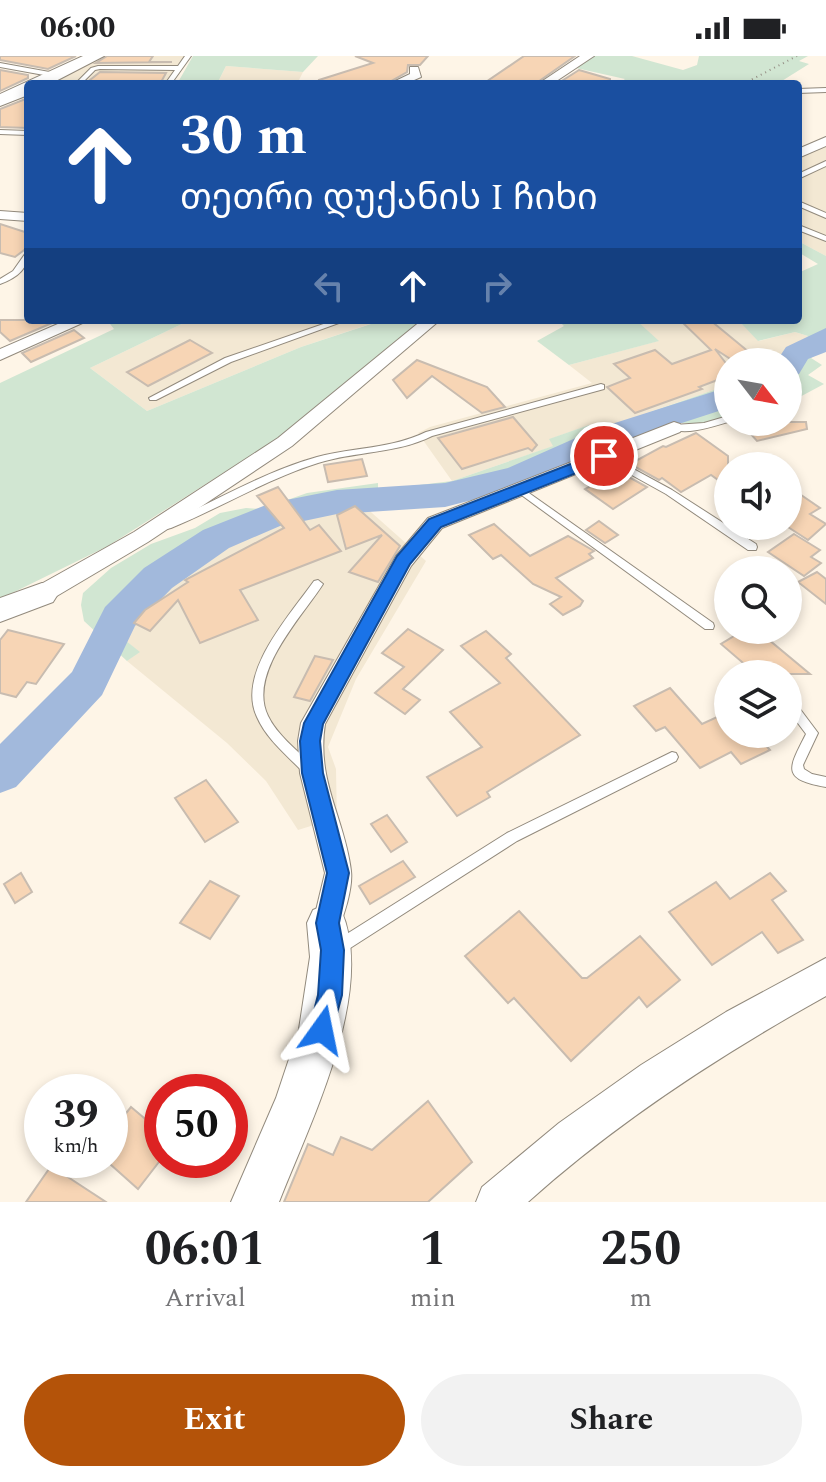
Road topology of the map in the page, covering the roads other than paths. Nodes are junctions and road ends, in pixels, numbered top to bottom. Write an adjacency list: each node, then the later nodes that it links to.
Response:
1 (96, 56): 8 (main road)
2 (188, 56): 5 (lane)
3 (588, 56): 12 (street)
4 (0, 65): 7 (lane)
5 (180, 68): 9 (lane); 10 (lane)
6 (414, 69): 11 (street)
7 (35, 80)
8 (48, 80)
9 (82, 80)
10 (171, 80)
11 (405, 80)
12 (550, 80)
13 (826, 90): 15 (lane)
14 (24, 91): 16 (main road)
15 (802, 91)
16 (0, 101)
17 (0, 132): 18 (lane)
18 (24, 133)
19 (826, 141): 20 (street)
20 (802, 152)
21 (826, 163): 22 (lane)
22 (802, 175)
23 (802, 205): 25 (lane)
24 (0, 215): 26 (street)
25 (826, 216)
26 (24, 217)
27 (802, 228): 28 (lane)
28 (826, 239)
29 (24, 262): 30 (lane)
30 (0, 282)
31 (72, 324): 34 (street)
32 (332, 324): 36 (lane)
33 (427, 324): 41 (street)
34 (0, 355)
35 (601, 387): 41 (lane)
36 (153, 398)
37 (714, 423): 38 (lane)
38 (674, 428): 39 (street)
39 (604, 456): 40 (street); 42 (lane)
40 (519, 489): 46 (lane); 49 (street)
41 (141, 537): 44 (street)
42 (752, 547)
43 (318, 584): 49 (lane)
44 (42, 594): 45 (main road)
45 (0, 610)
46 (709, 626)
47 (802, 720): 50 (lane)
48 (672, 757): 51 (lane)
49 (312, 773): 51 (street)
50 (826, 782)
51 (330, 936): 53 (main road)
52 (826, 976): 54 (street)
53 (255, 1202)
54 (497, 1202)

